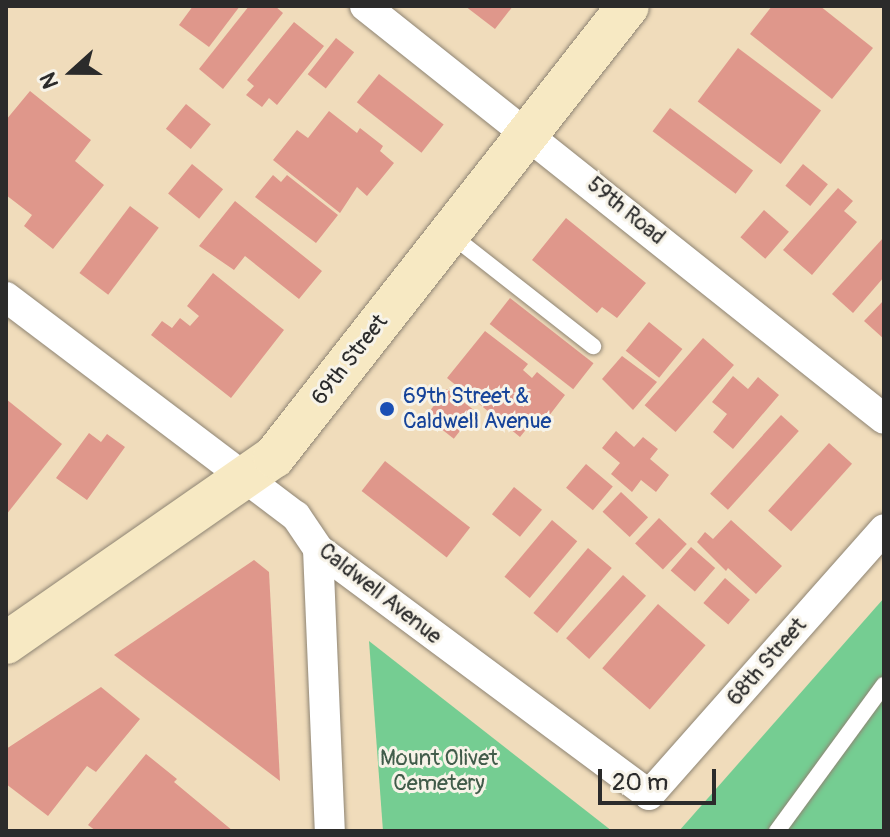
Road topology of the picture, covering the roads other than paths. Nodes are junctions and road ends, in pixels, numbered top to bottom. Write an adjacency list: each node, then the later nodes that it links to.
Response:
1 (365, 6): 3 (street, 59th Road)
2 (628, 6): 3 (main road, 69th Street)
3 (526, 133): 4 (main road, 69th Street); 7 (street, 59th Road)
4 (449, 233): 6 (lane); 8 (main road, 69th Street)
5 (6, 297): 8 (street, Caldwell Avenue)
6 (593, 346)
7 (884, 419)
8 (248, 477): 10 (street, Caldwell Avenue); 11 (main road, 69th Street)
9 (884, 529): 13 (street, 68th Street)
10 (318, 549): 13 (street, Caldwell Avenue); 14 (street)
11 (6, 643)
12 (884, 685): 15 (lane)
13 (649, 795)
14 (330, 831)
15 (777, 831)

